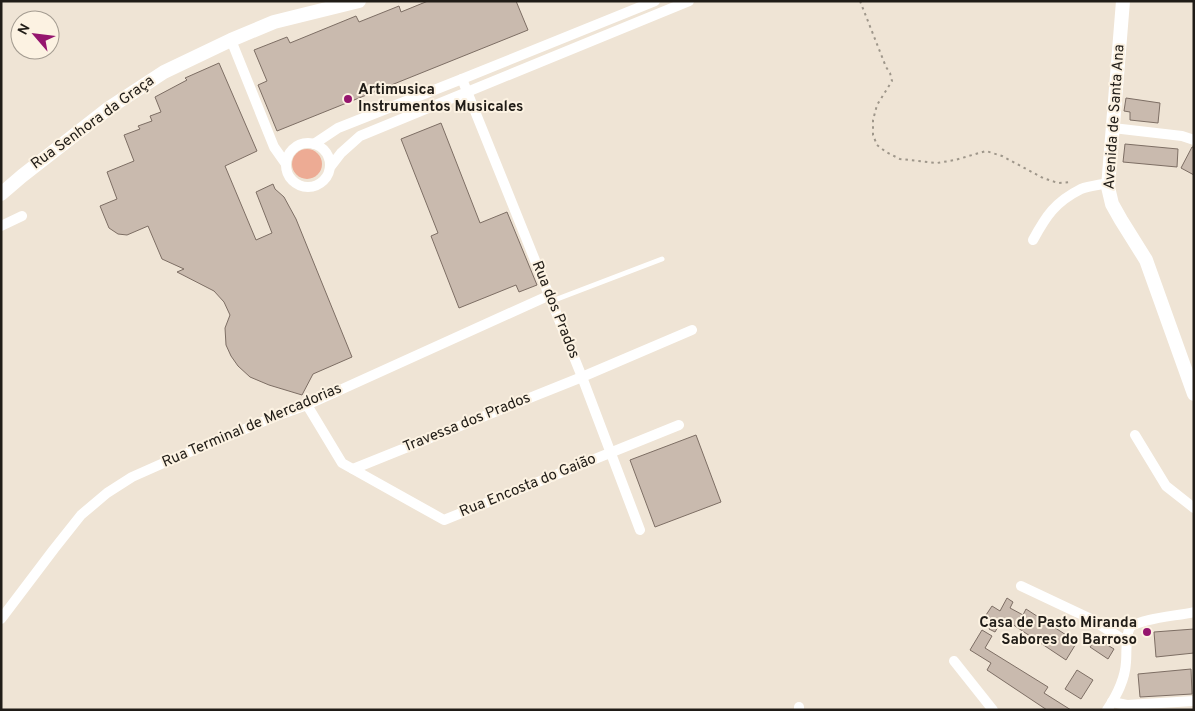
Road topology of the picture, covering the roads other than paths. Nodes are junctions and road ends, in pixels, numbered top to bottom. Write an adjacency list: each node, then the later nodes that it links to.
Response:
1 (359, 1): 5 (street, Rua Senhora da Graça)
2 (655, 1): 6 (street)
3 (689, 1): 7 (street)
4 (1123, 1): 8 (street, Avenida de Santa Ana)
5 (231, 40): 11 (street); 14 (street, Rua Senhora da Graça)
6 (462, 79): 7 (street, Rua dos Prados); 10 (street)
7 (467, 92): 12 (street); 19 (street, Rua dos Prados)
8 (1112, 128): 9 (street); 13 (street, Avenida de Santa Ana)
9 (1194, 140)
10 (314, 144): 11 (street); 12 (street)
11 (286, 164): 12 (street)
12 (330, 166)
13 (1108, 183): 17 (street); 22 (street, Avenida de Santa Ana)
14 (1, 194)
15 (22, 216): 16 (street)
16 (1, 226)
17 (1033, 240)
18 (662, 259): 19 (lane)
19 (551, 298): 21 (street, Rua dos Prados); 23 (street, Rua Terminal de Mercadorias)
20 (692, 330): 21 (street, Travessa dos Prados)
21 (582, 377): 26 (street, Rua dos Prados); 27 (street, Travessa dos Prados)
22 (1194, 394)
23 (307, 405): 27 (street); 32 (street, Rua Terminal de Mercadorias)
24 (679, 425): 26 (street, Rua Encosta do Gaião)
25 (1135, 434): 28 (street)
26 (611, 453): 27 (street, Rua Encosta do Gaião); 29 (street, Rua dos Prados)
27 (353, 469)
28 (1194, 508)
29 (640, 530)
30 (1021, 586): 33 (street)
31 (1194, 612): 33 (street)
32 (1, 619)
33 (1127, 642): 36 (street)
34 (954, 661): 37 (street)
35 (1194, 701): 36 (street)
36 (1109, 706)
37 (993, 710)

